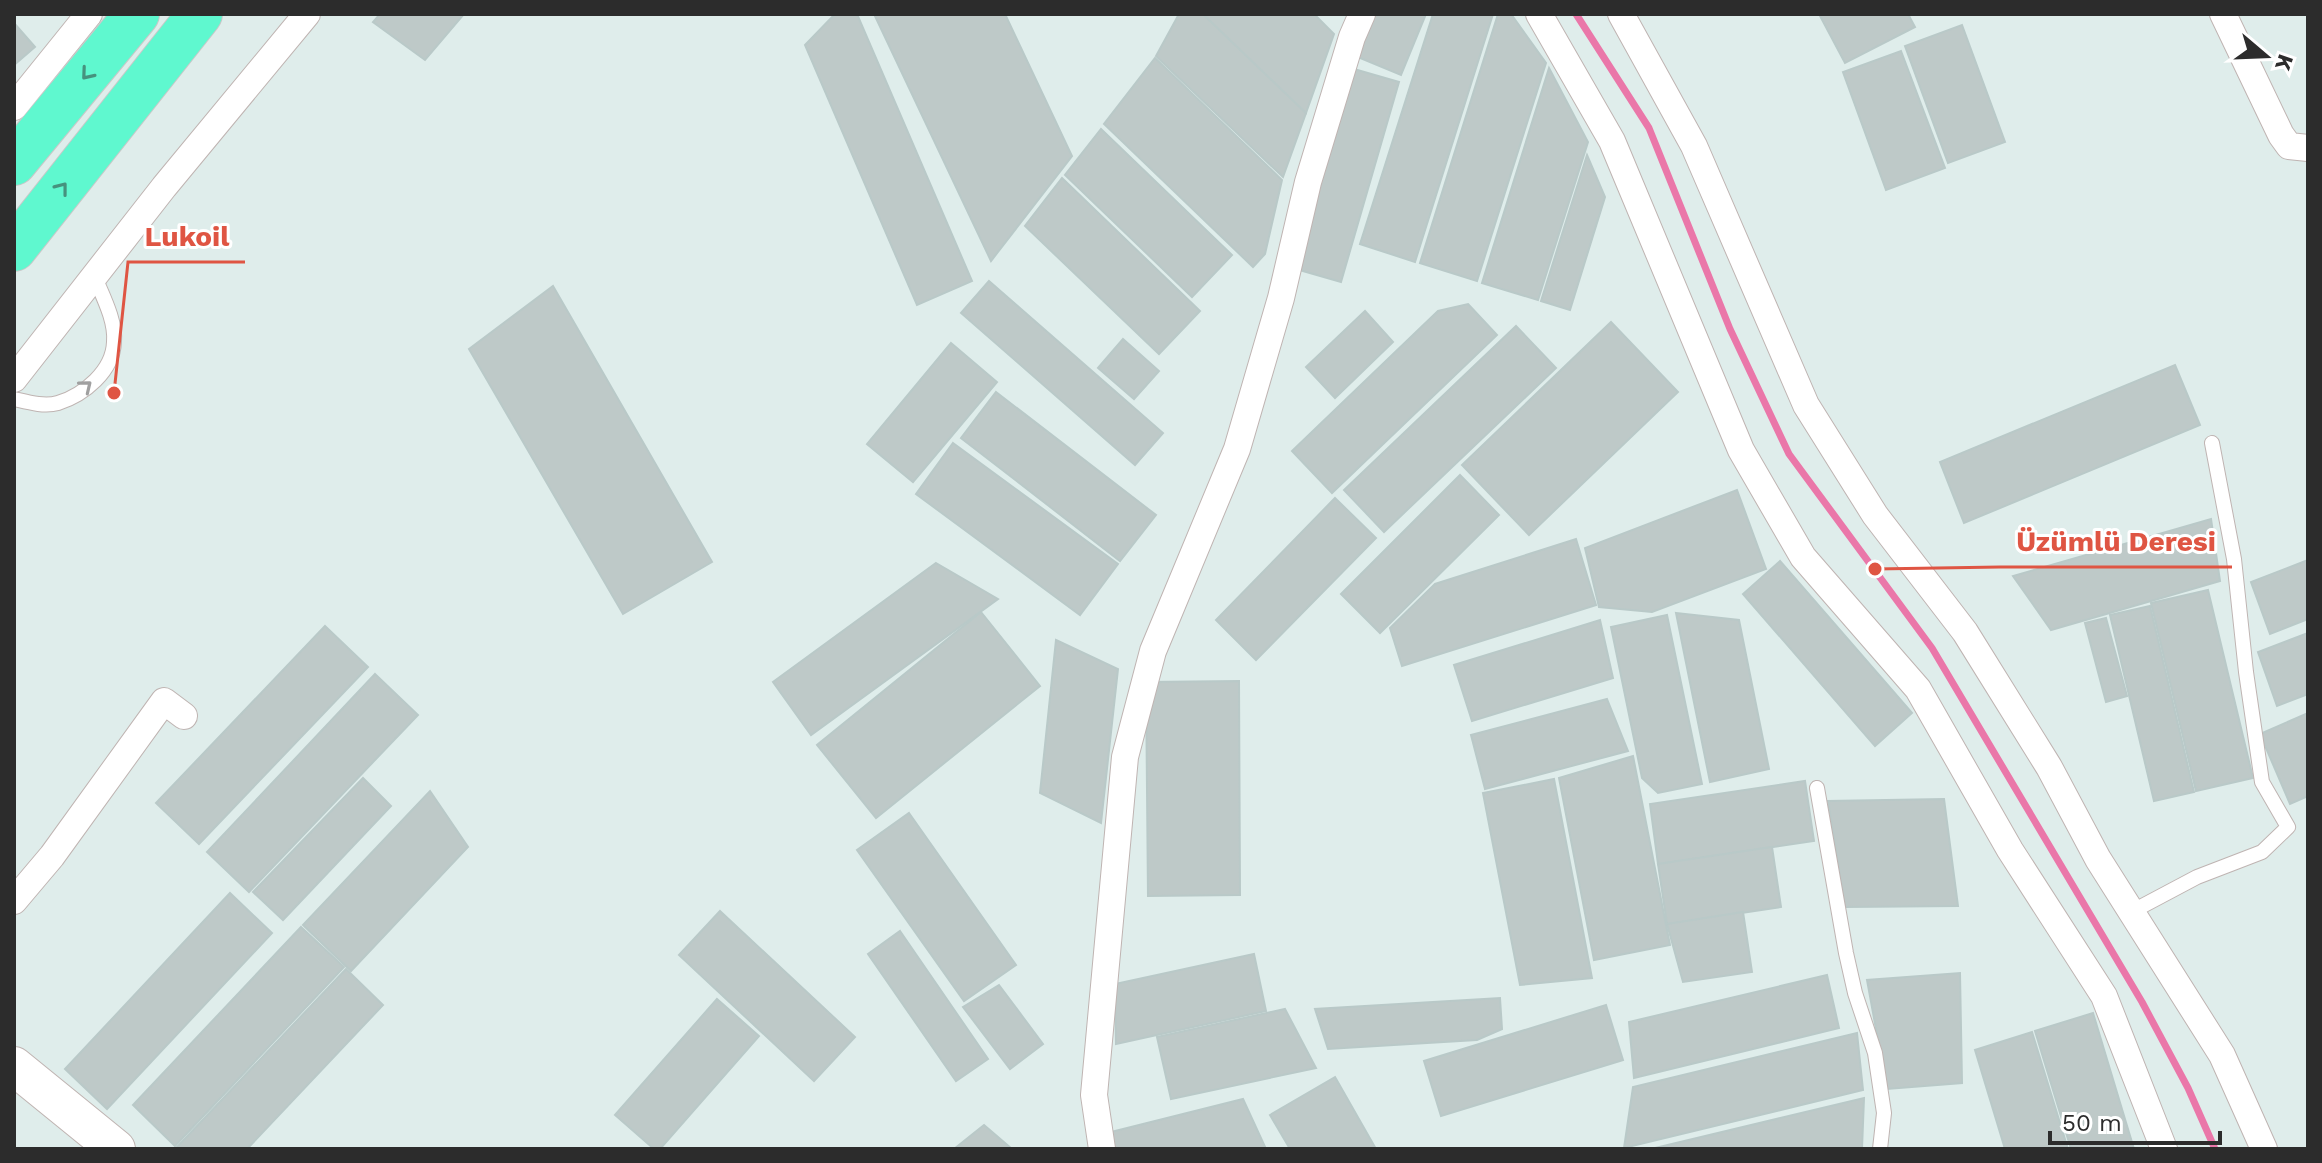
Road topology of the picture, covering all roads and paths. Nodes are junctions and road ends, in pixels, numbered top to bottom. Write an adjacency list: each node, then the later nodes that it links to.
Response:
1 (89, 14): 9 (street)
2 (137, 14): 11 (highway, one-way to 11)
3 (200, 14): 12 (highway, one-way to 3)
4 (307, 14): 13 (street)
5 (1362, 14): 23 (street)
6 (1539, 14): 25 (street)
7 (1621, 14): 20 (street)
8 (2223, 14): 10 (street)
9 (14, 107)
10 (2308, 148)
11 (14, 163)
12 (14, 249)
13 (94, 275): 14 (street); 15 (lane, one-way to 13)
14 (14, 379)
15 (14, 399)
16 (2212, 443): 20 (lane)
17 (184, 716): 19 (street)
18 (1817, 788): 24 (lane)
19 (14, 901)
20 (2131, 912): 26 (street)
21 (14, 1066): 22 (street)
22 (104, 1145)
23 (1102, 1149)
24 (1880, 1149)
25 (2164, 1149)
26 (2264, 1149)

